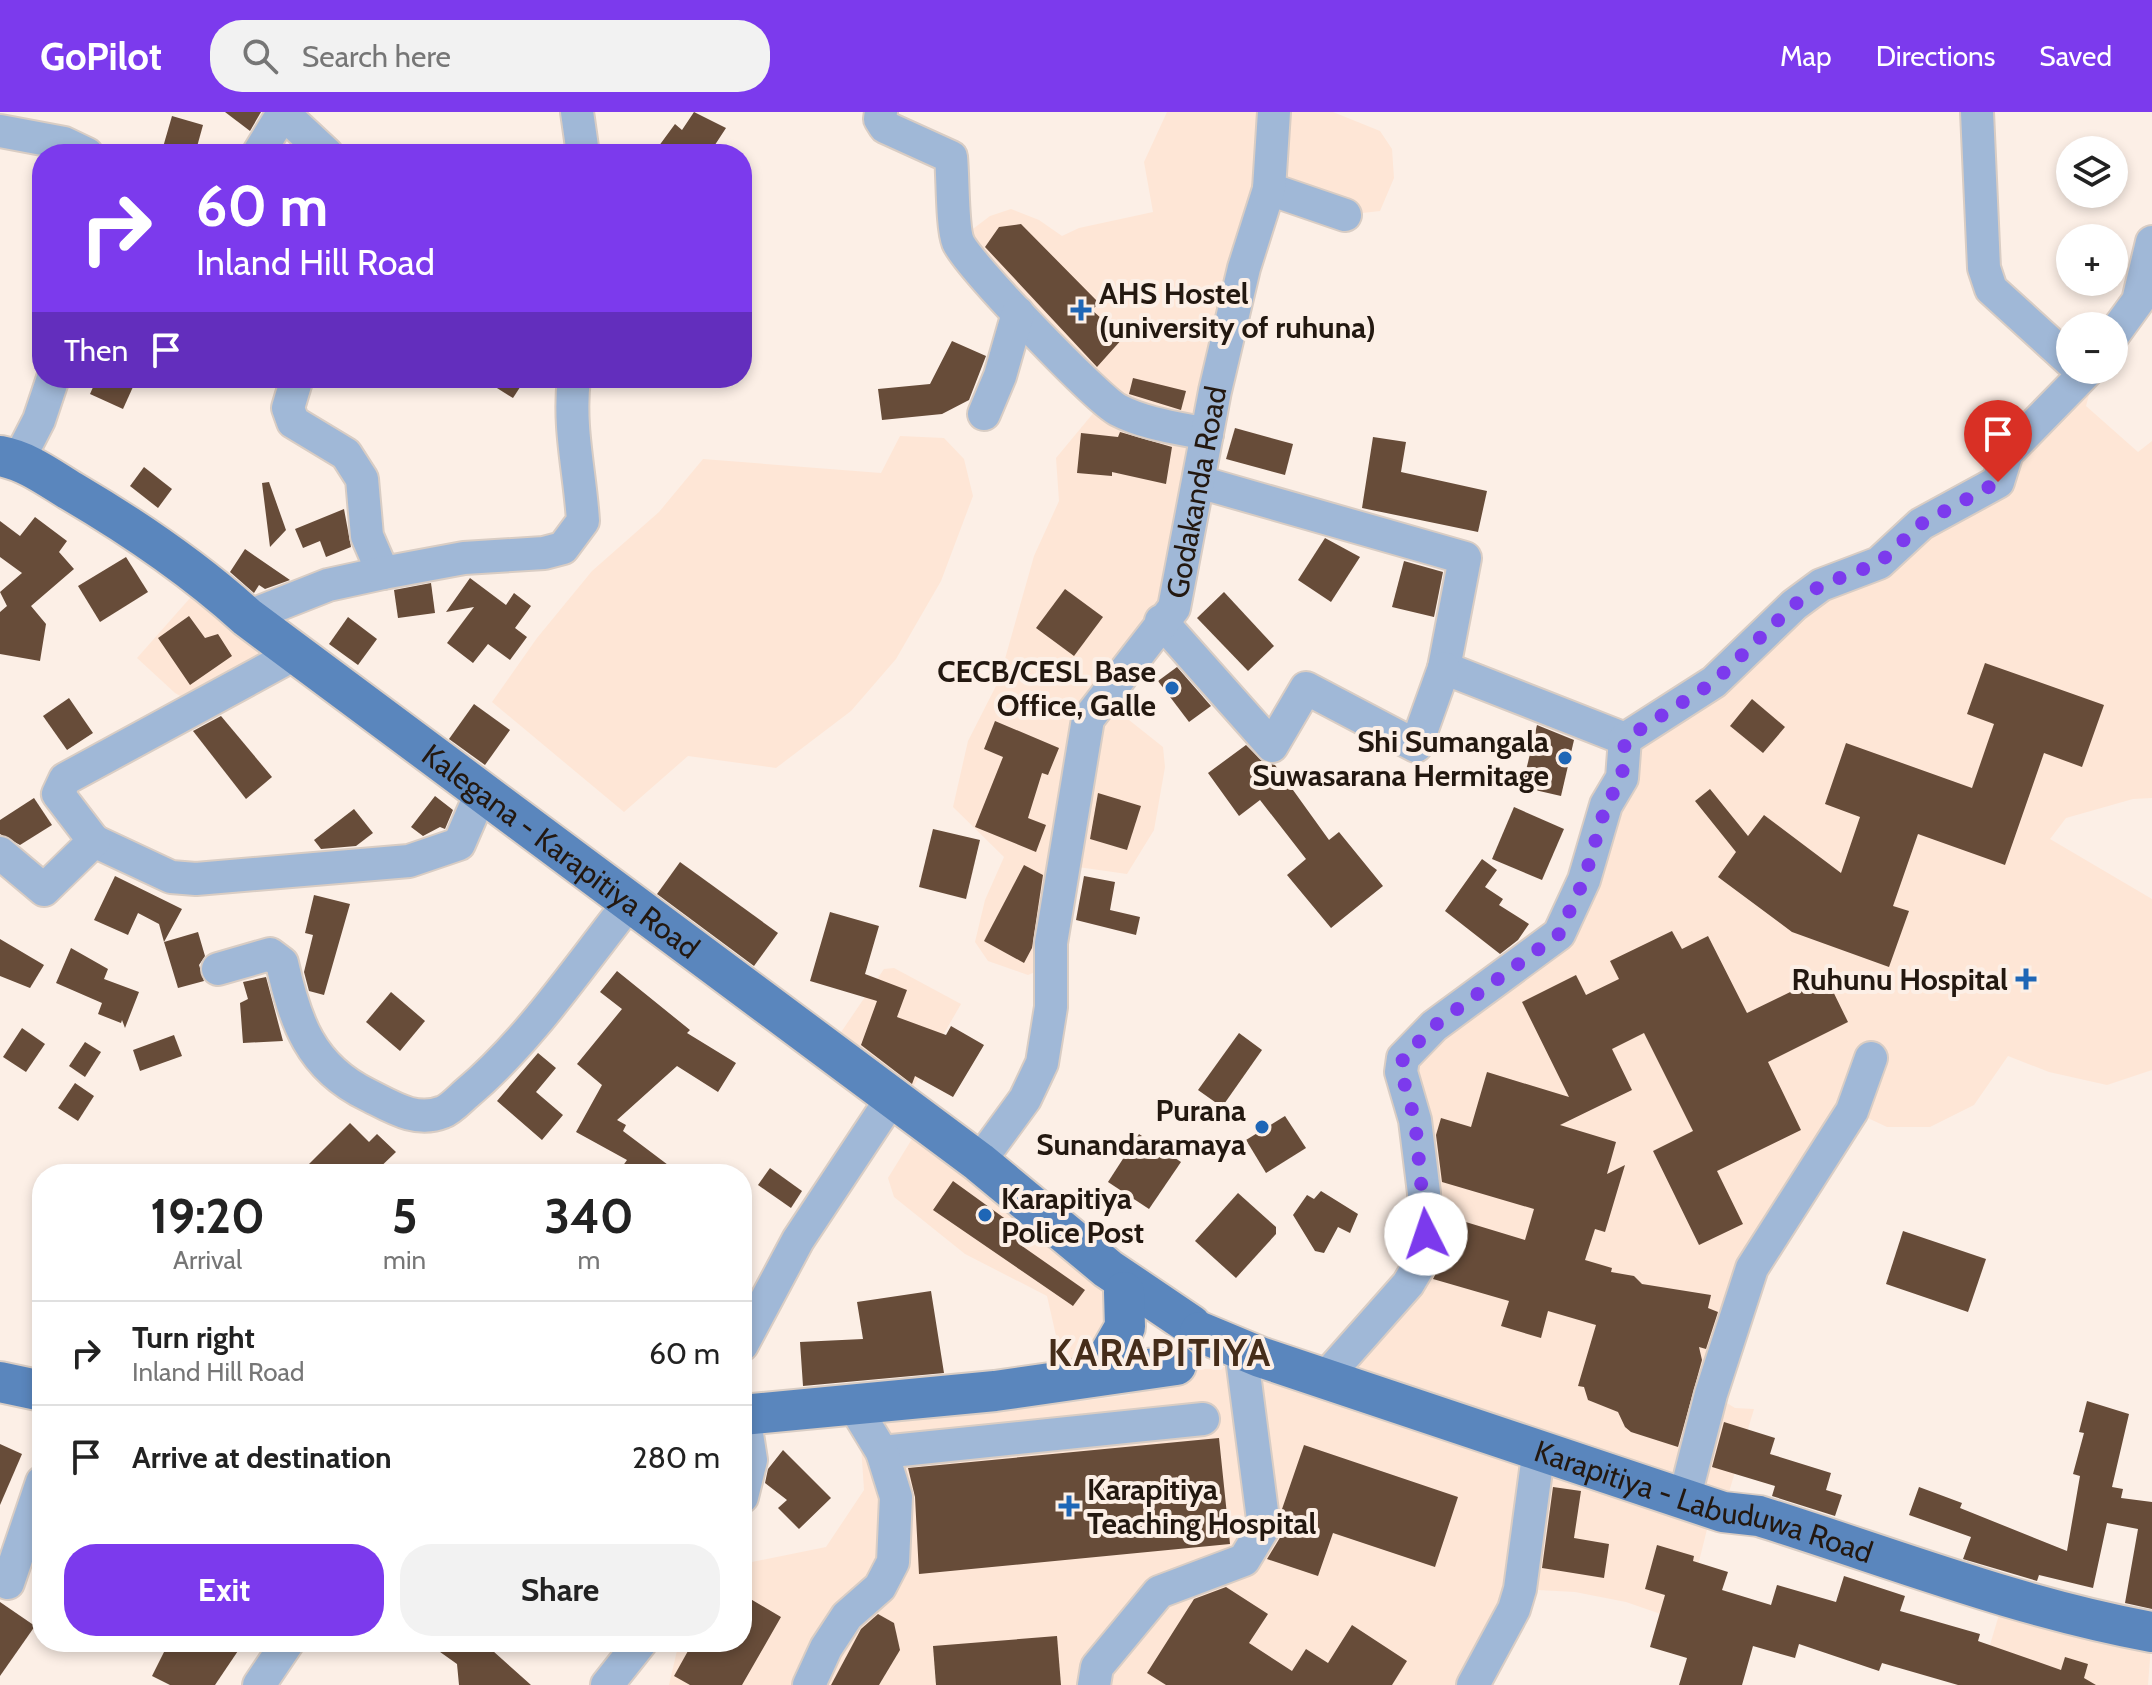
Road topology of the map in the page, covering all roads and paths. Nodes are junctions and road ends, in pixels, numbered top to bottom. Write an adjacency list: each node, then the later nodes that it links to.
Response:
1 (577, 112): 10 (street)
2 (881, 112): 14 (street)
3 (1274, 112): 11 (street, Godakanda Road)
4 (1977, 112): 16 (street)
5 (283, 113): 8 (street); 9 (street)
6 (0, 131): 7 (street)
7 (66, 144)
8 (264, 144)
9 (316, 144)
10 (582, 144)
11 (1269, 189): 12 (street); 22 (street, Godakanda Road)
12 (1345, 215)
13 (2152, 242): 15 (street)
14 (1018, 313): 21 (street); 22 (street)
15 (2128, 315)
16 (2056, 347)
17 (2068, 384): 30 (street)
18 (50, 388): 23 (street)
19 (294, 388): 25 (street)
20 (573, 388): 25 (street)
21 (984, 414)
22 (1207, 434): 24 (street, Godakanda Road)
23 (9, 458): 26 (main road, Kalegana - Karapitiya Road)
24 (1199, 482): 27 (street, Godakanda Road); 29 (street)
25 (383, 573): 26 (street)
26 (247, 617): 28 (main road, Kalegana - Karapitiya Road)
27 (1161, 621): 29 (street); 38 (street, Godakanda Road)
28 (295, 654): 31 (main road, Kalegana - Karapitiya Road); 32 (street)
29 (1444, 668): 30 (street)
30 (1625, 739): 44 (street)
31 (482, 791): 32 (street); 34 (main road, Kalegana - Karapitiya Road)
32 (94, 841): 33 (street)
33 (0, 853)
34 (630, 902): 35 (street); 37 (main road, Kalegana - Karapitiya Road)
35 (218, 969)
36 (1871, 1058): 52 (street)
37 (892, 1098): 38 (main road, Kalegana - Karapitiya Road); 40 (street)
38 (979, 1162): 39 (main road, Kalegana - Karapitiya Road)
39 (1116, 1281): 41 (main road, Kalegana - Karapitiya Road); 43 (main road)
40 (752, 1326)
41 (1181, 1343): 42 (main road, Karapitiya - Labuduwa Road); 43 (main road)
42 (1251, 1358): 44 (main road, Karapitiya - Labuduwa Road); 61 (street)
43 (1093, 1375): 47 (main road)
44 (1325, 1378): 50 (main road, Karapitiya - Labuduwa Road)
45 (0, 1382): 46 (main road)
46 (32, 1389)
47 (854, 1406): 48 (main road); 51 (street)
48 (752, 1414)
49 (1203, 1419): 51 (street)
50 (1539, 1448): 52 (main road, Karapitiya - Labuduwa Road); 62 (street)
51 (882, 1452): 60 (street)
52 (1684, 1500): 55 (main road, Karapitiya - Labuduwa Road)
53 (32, 1512): 54 (street)
54 (8, 1583)
55 (2152, 1632)
56 (281, 1652): 58 (street)
57 (633, 1652): 59 (street)
58 (259, 1685)
59 (607, 1685)
60 (809, 1685)
61 (1094, 1685)
62 (1473, 1685)

